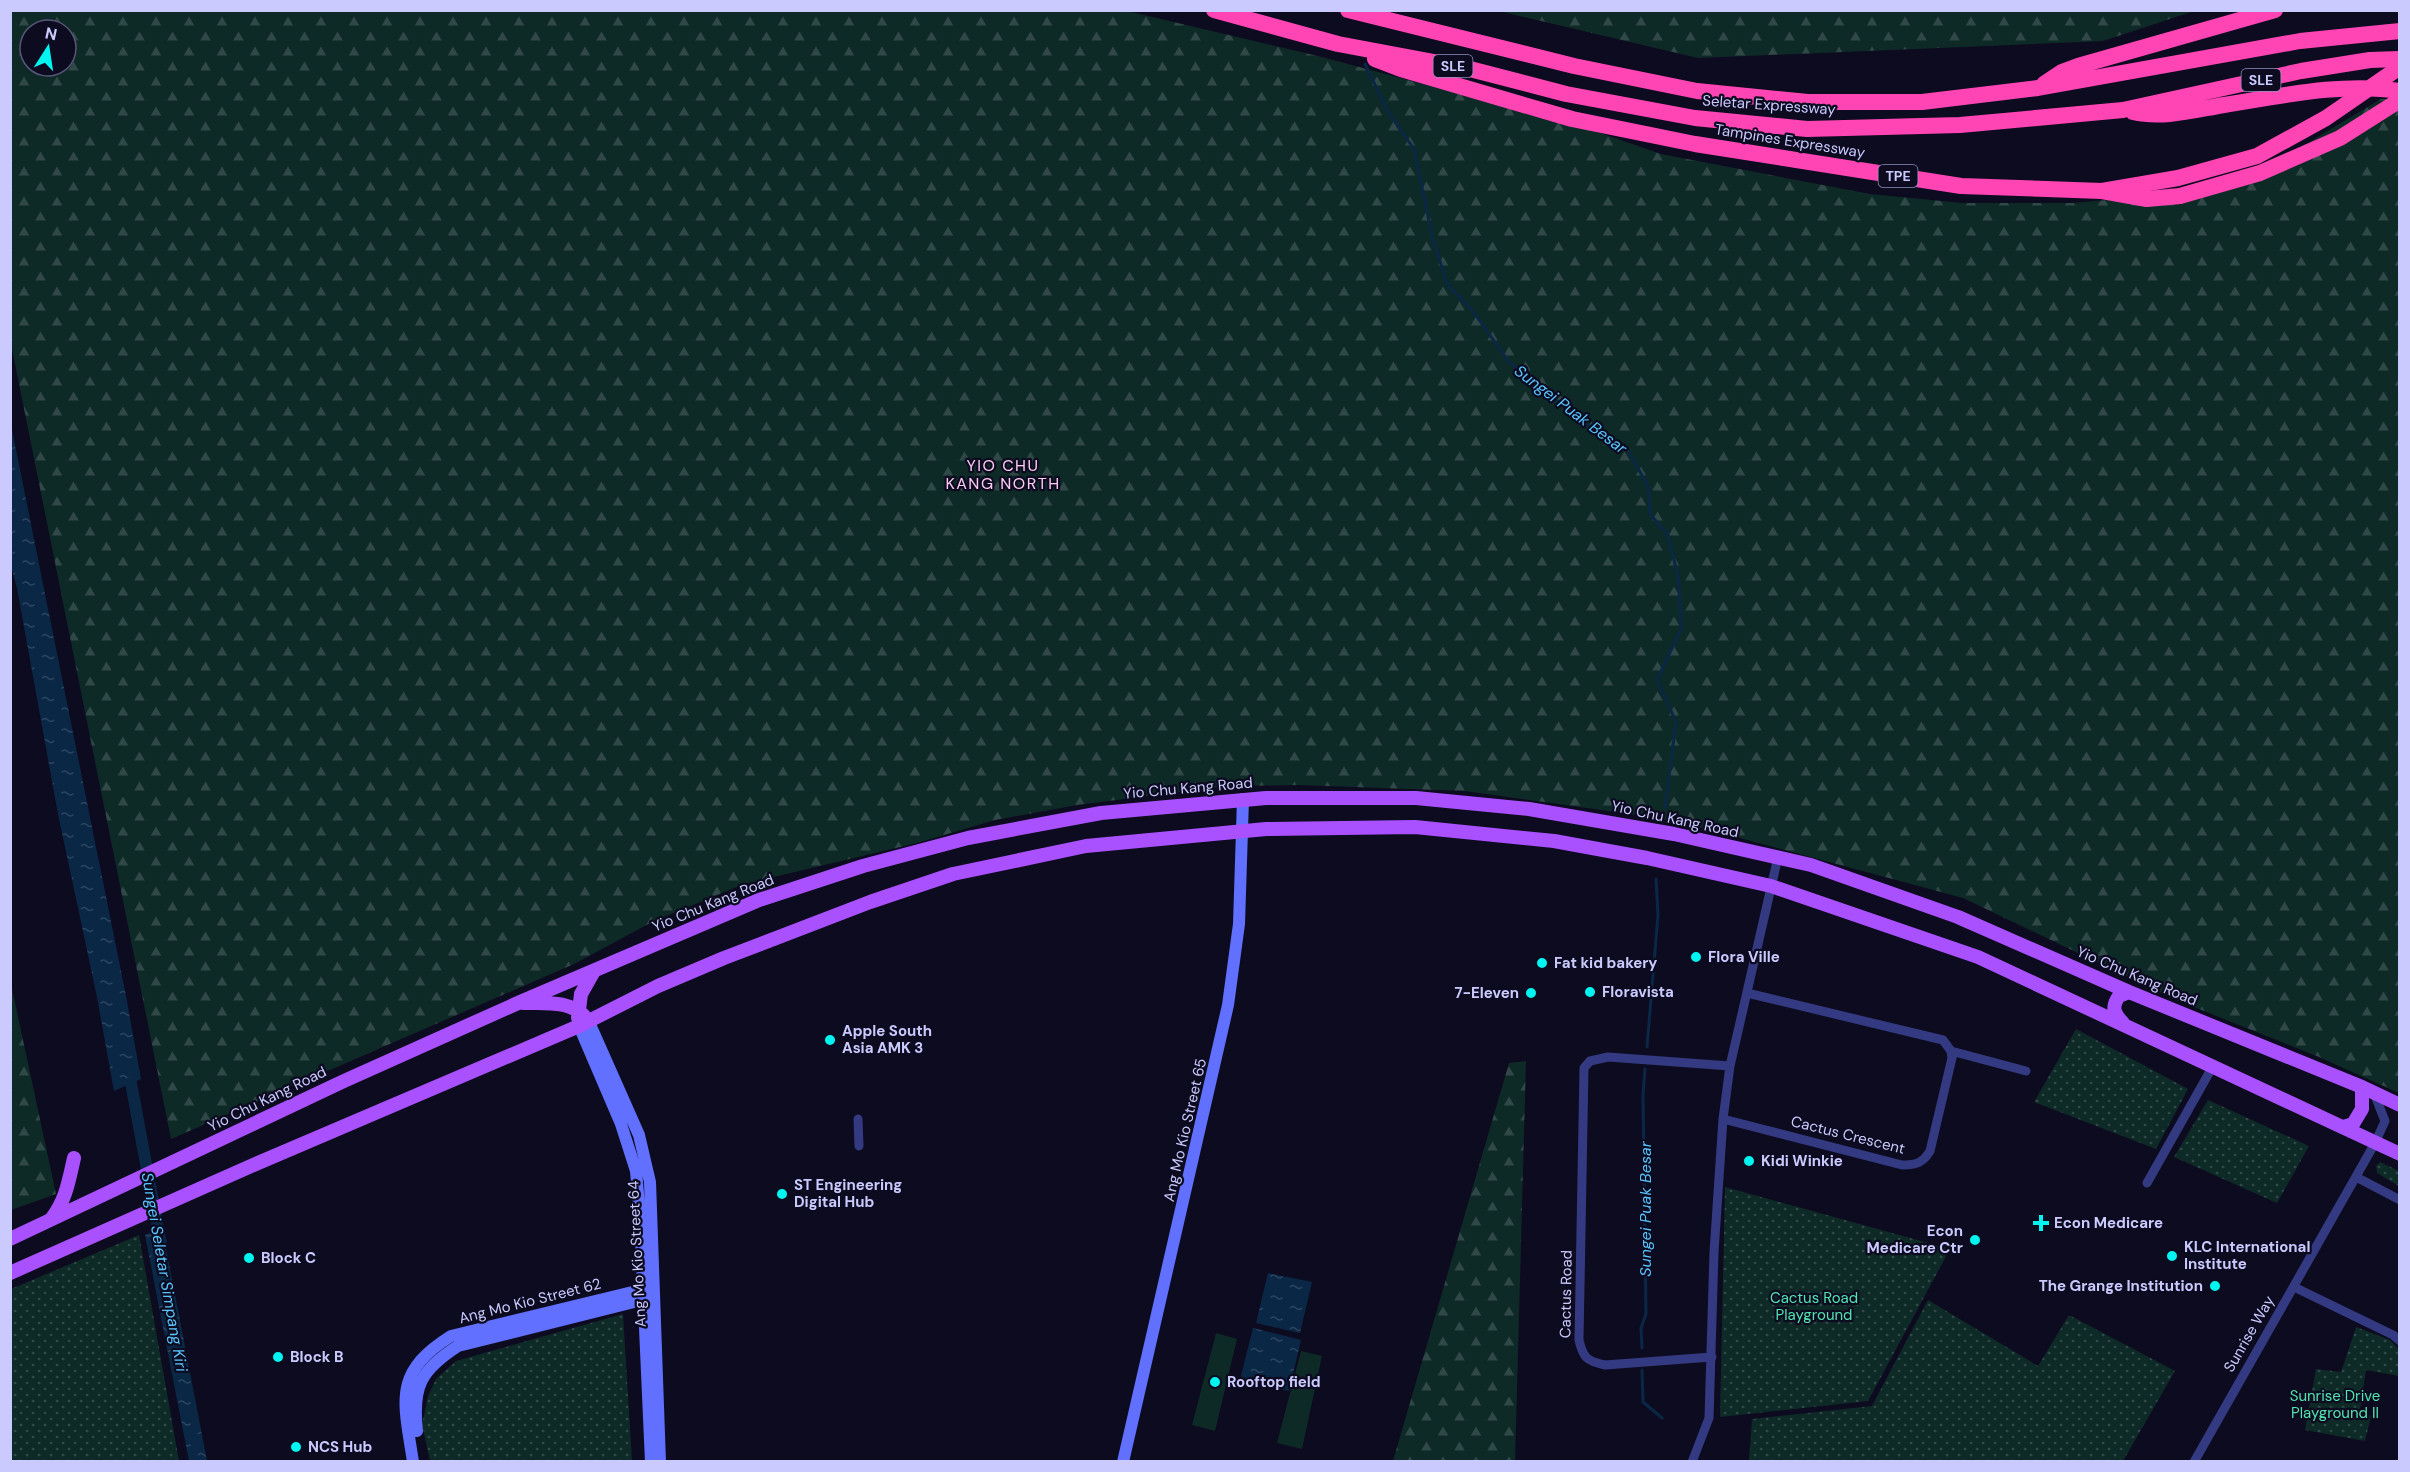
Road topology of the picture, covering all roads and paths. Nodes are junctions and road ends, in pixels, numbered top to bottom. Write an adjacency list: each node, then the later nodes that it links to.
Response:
1 (1214, 10): 5 (highway, Seletar Expressway / SLE)
2 (1348, 10): 8 (highway, Seletar Expressway / SLE)
3 (2275, 10): 8 (highway)
4 (2400, 31): 8 (highway, Seletar Expressway / SLE)
5 (1338, 44): 11 (highway, Seletar Expressway / SLE); 12 (highway, Tampines Expressway / TPE)
6 (2400, 59): 11 (highway, Seletar Expressway / SLE)
7 (2400, 67): 12 (highway, Tampines Expressway / TPE, bridge)
8 (2038, 88)
9 (2400, 91): 11 (highway)
10 (2400, 100): 12 (highway)
11 (2123, 110)
12 (2102, 191)
13 (1242, 800): 14 (street, Ang Mo Kio Street 65); 15 (main road, Yio Chu Kang Road); 17 (main road, Yio Chu Kang Road)
14 (1242, 830): 16 (main road); 21 (main road); 50 (street, Ang Mo Kio Street 65)
15 (1778, 857): 16 (street); 18 (main road, Yio Chu Kang Road)
16 (1771, 886): 19 (street); 22 (main road)
17 (594, 971): 20 (main road, Yio Chu Kang Road); 21 (main road)
18 (2129, 992): 22 (main road); 27 (main road, Yio Chu Kang Road)
19 (1747, 993): 23 (street); 24 (street)
20 (518, 1003): 21 (main road); 39 (main road, Yio Chu Kang Road)
21 (581, 1019): 41 (main road); 43 (street, Ang Mo Kio Street 64)
22 (2124, 1024): 25 (main road)
23 (1951, 1051): 26 (street); 30 (street, Cactus Crescent)
24 (1730, 1066): 30 (street); 45 (street, Cactus Road)
25 (2213, 1066): 31 (main road); 37 (street)
26 (2026, 1071)
27 (2368, 1090): 28 (main road, Yio Chu Kang Road); 31 (main road); 32 (street, Sunrise Way)
28 (2400, 1105)
29 (858, 1119): 33 (street)
30 (1723, 1119): 45 (street)
31 (2344, 1127): 32 (main road)
32 (2375, 1143): 34 (main road); 36 (street, Sunrise Way)
33 (859, 1146)
34 (2400, 1154)
35 (74, 1158): 39 (main road)
36 (2358, 1178): 38 (street); 42 (street, Sunrise Way)
37 (2147, 1183)
38 (2400, 1200)
39 (51, 1220): 40 (main road, Yio Chu Kang Road)
40 (10, 1239)
41 (10, 1273)
42 (2294, 1287): 44 (street); 52 (street, Sunrise Way)
43 (649, 1293): 46 (street, Ang Mo Kio Street 62); 47 (street, Ang Mo Kio Street 62); 48 (street, Ang Mo Kio Street 64); 49 (street, Ang Mo Kio Street 64)
44 (2400, 1341)
45 (1712, 1357): 51 (street)
46 (413, 1461)
47 (421, 1461)
48 (651, 1461)
49 (660, 1461)
50 (1123, 1461)
51 (1692, 1461)
52 (2194, 1461)

